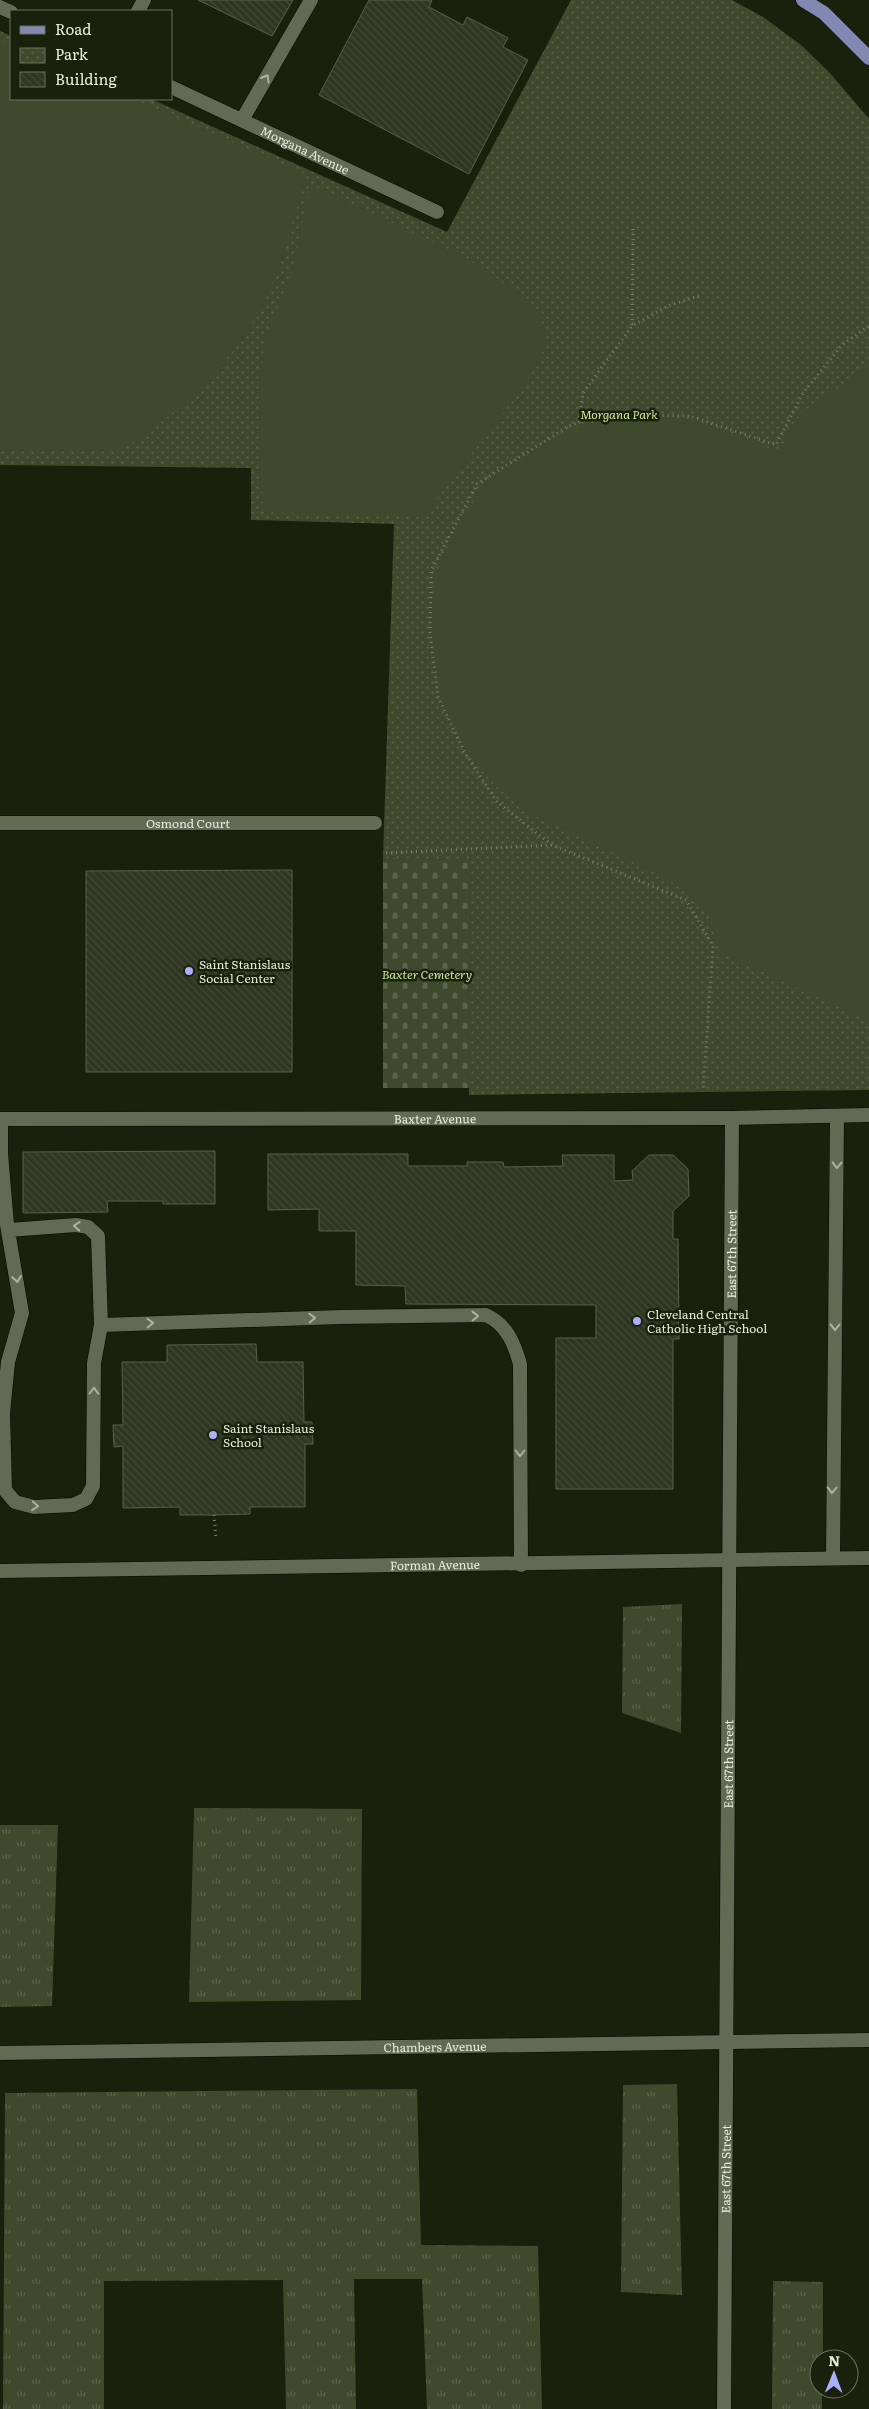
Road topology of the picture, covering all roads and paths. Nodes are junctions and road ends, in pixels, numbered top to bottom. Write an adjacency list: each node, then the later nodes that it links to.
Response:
1 (311, 0): 5 (street, one-way to 1)
2 (803, 0): 3 (main road)
3 (869, 58)
4 (172, 87): 5 (street, Morgana Avenue)
5 (242, 120): 6 (street, Morgana Avenue)
6 (437, 212)
7 (633, 230): 9 (path)
8 (702, 294): 9 (path)
9 (632, 326): 11 (path)
10 (869, 326): 11 (path)
11 (579, 422): 14 (path)
12 (0, 823): 13 (street, Osmond Court)
13 (375, 823)
14 (552, 845): 15 (path); 16 (path)
15 (386, 853)
16 (703, 1091)
17 (837, 1116): 18 (street, Baxter Avenue); 19 (street, Baxter Avenue); 25 (street, one-way to 25)
18 (869, 1116)
19 (732, 1118): 20 (street, Baxter Avenue); 27 (street, East 67th Street)
20 (1, 1119): 21 (street)
21 (9, 1230): 22 (street, one-way to 21); 22 (street, one-way to 22)
22 (101, 1325): 28 (street, one-way to 28)
23 (214, 1515): 24 (path)
24 (216, 1537)
25 (833, 1558): 26 (street, Forman Avenue); 27 (street, Forman Avenue)
26 (869, 1558)
27 (729, 1560): 28 (street, Forman Avenue); 31 (street, East 67th Street)
28 (521, 1564): 29 (street, Forman Avenue)
29 (0, 1571)
30 (869, 2040): 31 (street, Chambers Avenue)
31 (728, 2043): 32 (street, Chambers Avenue); 33 (street, East 67th Street)
32 (0, 2053)
33 (724, 2409)

